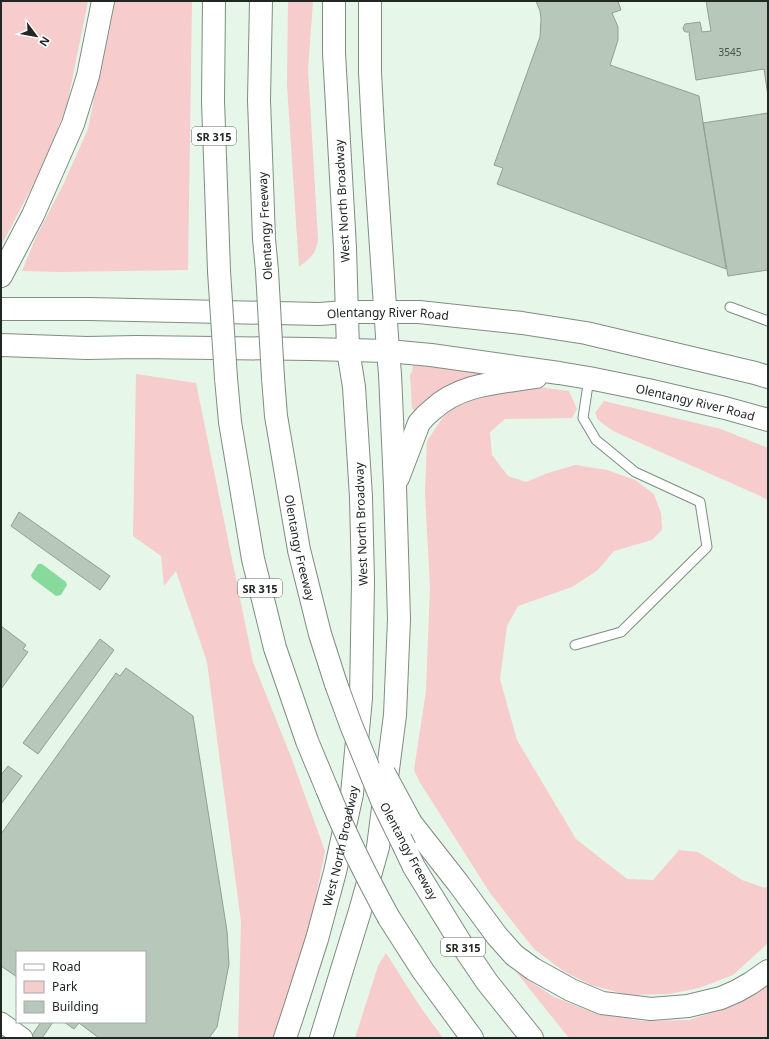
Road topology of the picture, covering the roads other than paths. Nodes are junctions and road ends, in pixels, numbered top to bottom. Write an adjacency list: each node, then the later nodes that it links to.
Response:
1 (102, 1): 6 (main road)
2 (214, 1): 27 (main road, SR 315, bridge)
3 (261, 1): 21 (main road, Olentangy Freeway / SR 315, bridge)
4 (334, 1): 9 (main road, West North Broadway)
5 (370, 1): 10 (main road)
6 (1, 276)
7 (730, 307): 11 (lane)
8 (1, 309): 9 (main road, Olentangy River Road)
9 (347, 312): 10 (main road, Olentangy River Road); 13 (main road, West North Broadway)
10 (386, 312): 14 (main road); 16 (main road, Olentangy River Road)
11 (768, 321)
12 (1, 345): 13 (main road, Olentangy River Road)
13 (348, 350): 14 (main road, Olentangy River Road); 25 (main road, West North Broadway)
14 (388, 351): 15 (main road, Olentangy River Road); 19 (main road)
15 (559, 373): 17 (main road, Olentangy River Road); 19 (main road)
16 (768, 377)
17 (589, 378): 18 (main road, Olentangy River Road); 20 (lane)
18 (768, 420)
19 (395, 486): 26 (main road)
20 (575, 645)
21 (336, 684): 22 (main road, bridge); 28 (main road, Olentangy Freeway / SR 315, bridge)
22 (768, 971)
23 (1, 1022): 24 (street)
24 (22, 1038)
25 (285, 1038)
26 (321, 1038)
27 (472, 1038)
28 (532, 1038)

